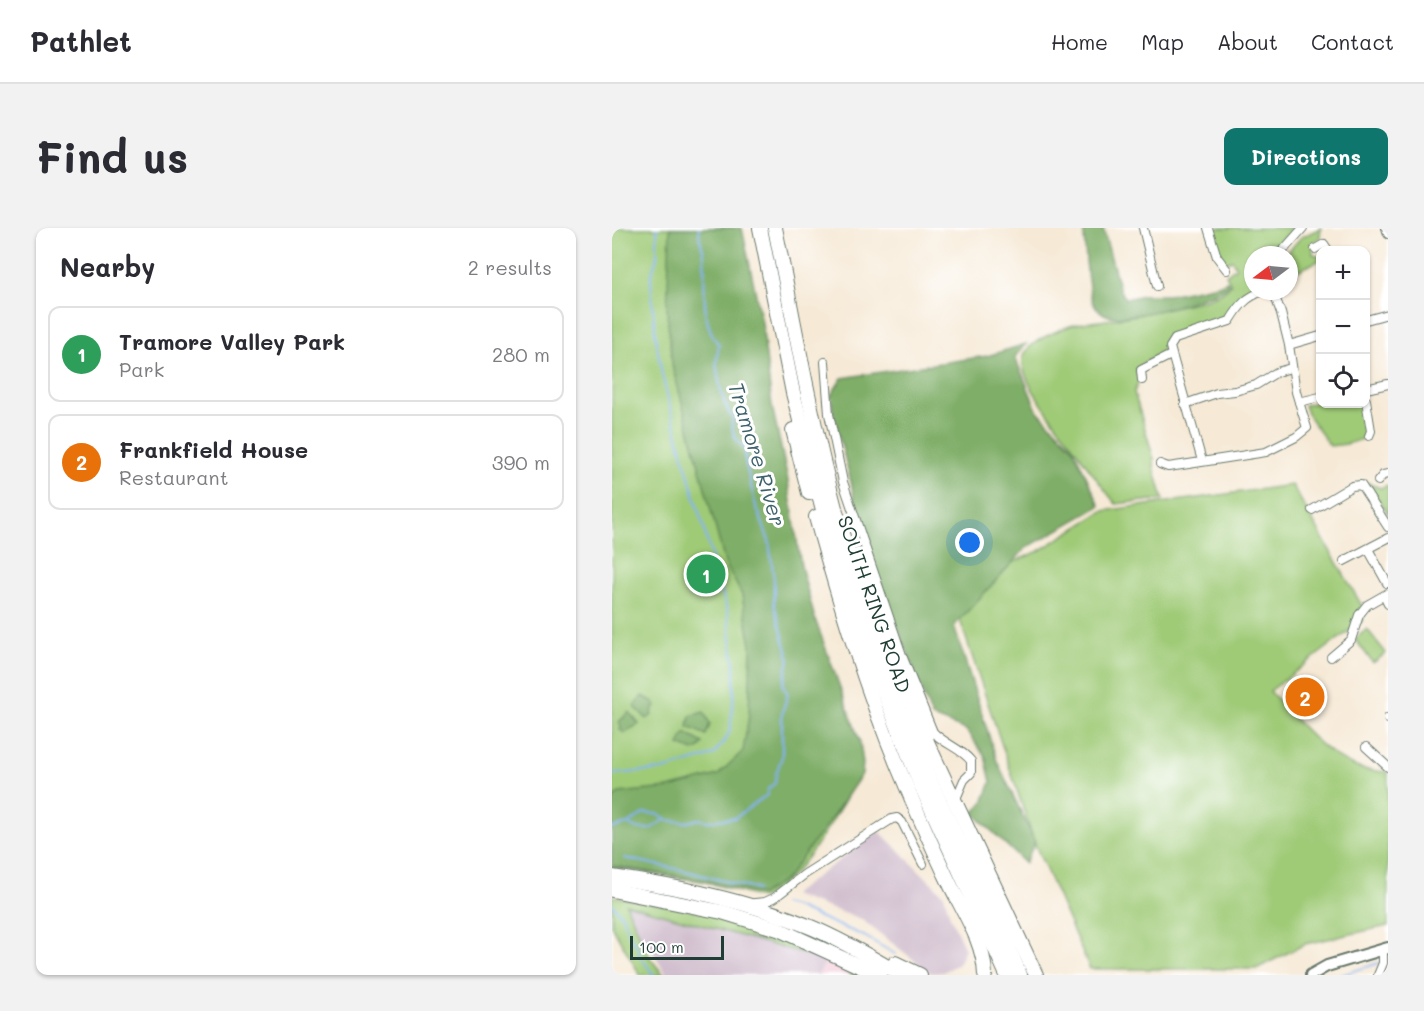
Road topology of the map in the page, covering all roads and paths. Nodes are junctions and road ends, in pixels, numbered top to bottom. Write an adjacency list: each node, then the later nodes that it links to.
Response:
1 (760, 228): 9 (highway, SOUTH RING ROAD)
2 (775, 228): 28 (highway, SOUTH RING ROAD)
3 (1143, 228): 11 (street)
4 (1208, 228): 10 (street)
5 (1304, 228): 8 (street)
6 (1386, 228): 7 (street)
7 (1388, 234)
8 (1286, 246)
9 (767, 268): 34 (highway, SOUTH RING ROAD); 41 (highway)
10 (1227, 270)
11 (1157, 286)
12 (1247, 300): 18 (street)
13 (1276, 300): 17 (street)
14 (1388, 314): 15 (street)
15 (1370, 319)
16 (1316, 337): 17 (street)
17 (1289, 345): 20 (street)
18 (1171, 355): 21 (street); 26 (street)
19 (825, 362): 47 (street)
20 (1291, 368): 25 (street); 26 (street)
21 (1142, 380)
22 (1388, 384): 23 (street)
23 (1370, 388)
24 (1316, 398): 25 (street)
25 (1299, 402): 30 (street)
26 (1185, 404): 30 (street)
27 (1367, 408): 29 (street)
28 (817, 433): 46 (highway); 58 (highway, SOUTH RING ROAD)
29 (1369, 436)
30 (1202, 461): 31 (street)
31 (1160, 464)
32 (1388, 474): 33 (street)
33 (1378, 481)
34 (823, 510): 41 (highway); 58 (highway, SOUTH RING ROAD)
35 (1312, 510): 36 (street)
36 (1388, 527)
37 (1388, 538): 38 (street)
38 (1368, 549): 39 (street); 40 (street)
39 (1344, 561)
40 (1387, 583)
41 (835, 585): 51 (highway)
42 (1387, 599): 43 (street)
43 (1331, 657)
44 (1366, 747): 45 (street)
45 (1388, 767)
46 (943, 778): 47 (street); 48 (highway)
47 (964, 780): 48 (street)
48 (955, 805): 64 (highway)
49 (923, 864): 53 (street)
50 (612, 877): 54 (highway)
51 (948, 880): 62 (highway); 63 (highway)
52 (612, 890): 59 (highway)
53 (774, 898): 54 (street); 55 (street)
54 (745, 904): 55 (highway)
55 (792, 920): 56 (highway)
56 (822, 931): 60 (highway); 61 (highway)
57 (1386, 949): 65 (street); 66 (street)
58 (1012, 972)
59 (879, 975)
60 (902, 975)
61 (920, 975)
62 (975, 975)
63 (985, 975)
64 (1036, 975)
65 (1311, 975)
66 (1378, 975)

